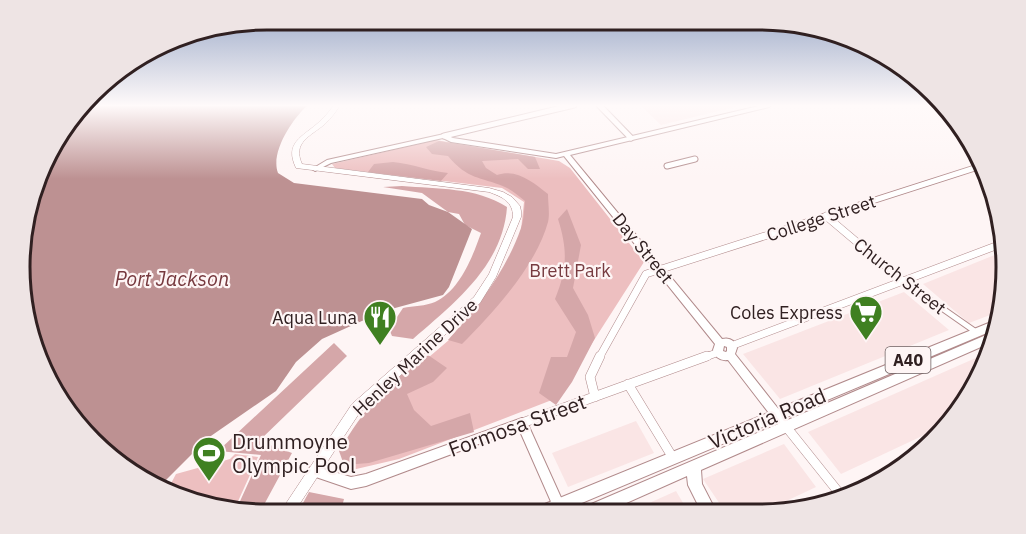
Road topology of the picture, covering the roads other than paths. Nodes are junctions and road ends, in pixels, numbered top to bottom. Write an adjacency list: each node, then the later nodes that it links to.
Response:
1 (311, 130): 11 (main road)
2 (469, 130): 5 (street)
3 (623, 130): 6 (street)
4 (665, 130): 6 (street)
5 (444, 136): 7 (street); 11 (street)
6 (631, 138): 7 (street)
7 (566, 154): 14 (street, Day Street)
8 (695, 159): 9 (street)
9 (667, 166)
10 (975, 168): 12 (street, College Street)
11 (315, 169): 28 (main road, Henley Marine Drive)
12 (826, 216): 14 (street, College Street); 15 (street, Church Street)
13 (995, 246): 15 (street)
14 (660, 268): 19 (street, Day Street); 22 (street)
15 (903, 281): 17 (street, Church Street); 20 (street)
16 (988, 327): 17 (highway, Victoria Road / A40)
17 (976, 332): 23 (highway, Victoria Road / A40)
18 (984, 341): 25 (highway, Victoria Road / A40)
19 (719, 347): 20 (street); 21 (street, Formosa Street)
20 (731, 351): 23 (street)
21 (628, 384): 22 (street, Formosa Street); 26 (street)
22 (595, 397): 24 (street, Formosa Street)
23 (776, 414): 25 (street); 26 (highway, Victoria Road / A40)
24 (522, 423): 28 (street, Formosa Street); 31 (street)
25 (787, 427): 27 (highway, Victoria Road / A40); 29 (street)
26 (673, 458): 32 (highway, Victoria Road / A40)
27 (694, 466): 33 (highway, Victoria Road / A40); 34 (highway)
28 (314, 471): 30 (main road, Henley Marine Drive)
29 (837, 490)
30 (292, 504)
31 (558, 504)
32 (571, 504)
33 (607, 504)
34 (705, 504)

